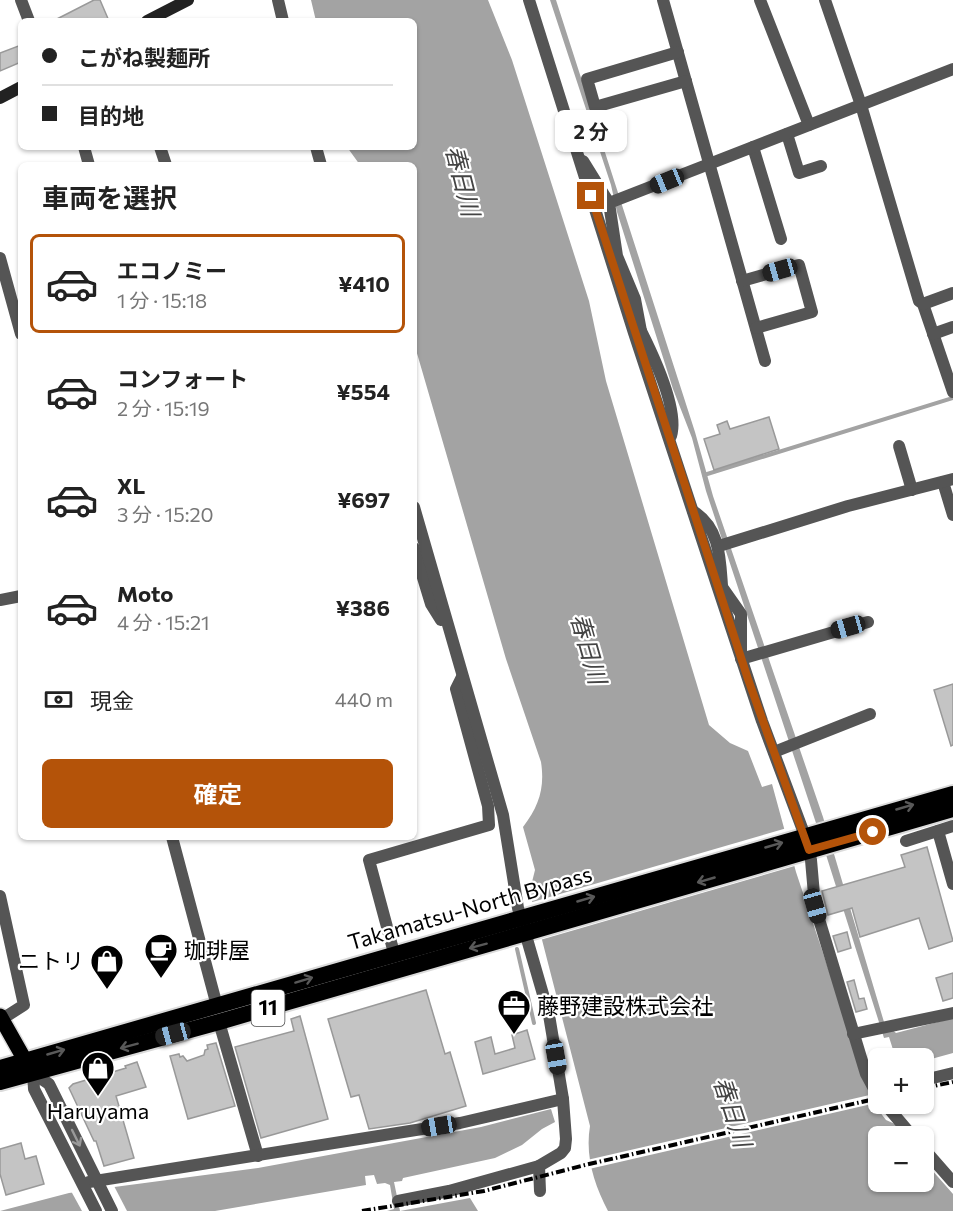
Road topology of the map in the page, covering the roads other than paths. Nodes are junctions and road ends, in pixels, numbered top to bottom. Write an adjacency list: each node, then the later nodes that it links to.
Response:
1 (21, 0): 8 (street)
2 (188, 0): 9 (main road)
3 (278, 0): 10 (street)
4 (529, 0): 20 (street)
5 (663, 0): 11 (street)
6 (760, 0): 17 (street)
7 (828, 1): 16 (street)
8 (29, 18)
9 (153, 18)
10 (282, 18)
11 (678, 52): 13 (street); 13 (street)
12 (953, 69): 16 (street)
13 (686, 81): 21 (street)
14 (18, 89): 15 (main road)
15 (0, 98)
16 (861, 105): 17 (street); 29 (street)
17 (809, 125): 18 (street)
18 (787, 134): 19 (street); 22 (street)
19 (753, 147): 21 (street); 24 (street)
20 (578, 155): 23 (street); 25 (street)
21 (710, 164): 23 (street); 27 (street)
22 (821, 166)
23 (609, 203): 25 (street)
24 (781, 239)
25 (613, 257): 39 (street)
26 (0, 258): 30 (street)
27 (742, 281): 32 (street); 32 (street)
28 (953, 293): 29 (street)
29 (923, 304): 33 (street)
30 (18, 323)
31 (953, 327): 33 (street)
32 (756, 328): 34 (street)
33 (933, 334): 35 (street)
34 (765, 361)
35 (953, 392)
36 (899, 446): 38 (street)
37 (948, 480): 38 (street); 40 (street)
38 (912, 490): 42 (street)
39 (692, 510): 42 (street); 44 (street)
40 (953, 515)
41 (417, 518): 48 (street)
42 (719, 546): 44 (street)
43 (417, 558): 48 (street)
44 (720, 588): 49 (street)
45 (18, 597): 46 (street)
46 (0, 600)
47 (868, 622): 49 (street)
48 (447, 628): 50 (street)
49 (741, 658): 52 (street)
50 (462, 678): 62 (street); 64 (street)
51 (870, 714): 52 (street)
52 (774, 752): 59 (street)
53 (953, 794): 59 (highway, Takamatsu-North Bypass / 11, one-way to 53)
54 (953, 809): 59 (highway, Takamatsu-North Bypass / 11)
55 (953, 826): 56 (street)
56 (938, 831): 58 (street); 60 (street)
57 (173, 840): 66 (street)
58 (906, 840)
59 (814, 841): 62 (highway, Takamatsu-North Bypass / 11); 68 (street)
60 (953, 884)
61 (0, 896): 67 (street)
62 (528, 924): 63 (highway, Takamatsu-North Bypass / 11); 76 (street)
63 (433, 950): 64 (highway, Takamatsu-North Bypass / 11); 66 (highway, Takamatsu-North Bypass / 11)
64 (394, 953): 66 (highway, Takamatsu-North Bypass / 11, one-way to 64)
65 (953, 1013): 68 (street)
66 (218, 1014): 70 (highway, Takamatsu-North Bypass / 11); 79 (street)
67 (1, 1017): 69 (main road)
68 (853, 1034): 73 (street)
69 (5, 1036): 70 (main road)
70 (29, 1067): 71 (highway, Takamatsu-North Bypass / 11); 75 (highway, Takamatsu-North Bypass / 11); 83 (street, one-way to 83); 84 (street)
71 (0, 1068)
72 (953, 1073): 74 (street)
73 (868, 1077)
74 (934, 1078)
75 (0, 1082)
76 (563, 1099): 79 (street); 81 (street)
77 (893, 1114): 78 (street)
78 (904, 1126)
79 (258, 1156): 83 (street)
80 (934, 1160): 82 (street)
81 (538, 1166): 85 (street); 86 (street)
82 (953, 1182)
83 (98, 1183): 84 (street); 88 (street)
84 (83, 1186): 87 (street)
85 (540, 1191)
86 (398, 1201)
87 (96, 1211)
88 (112, 1211)

